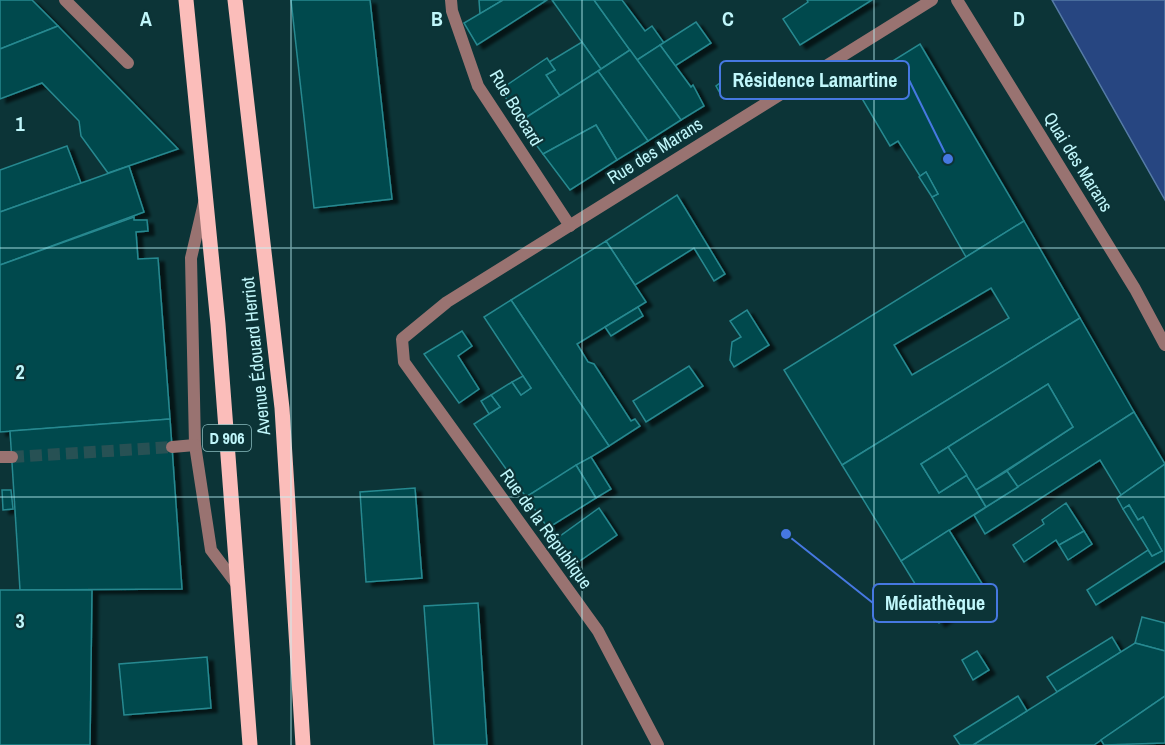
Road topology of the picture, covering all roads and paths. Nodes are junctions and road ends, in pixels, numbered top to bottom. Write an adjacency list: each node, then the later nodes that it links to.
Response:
1 (65, 0): 7 (street)
2 (186, 0): 8 (main road, Avenue Édouard Herriot / D 906)
3 (235, 0): 16 (main road, Avenue Édouard Herriot)
4 (451, 0): 9 (street, Rue Boccard)
5 (932, 0): 9 (street, Rue des Marans)
6 (957, 0): 11 (street, Quai des Marans)
7 (128, 63)
8 (207, 190): 12 (street); 14 (main road, Avenue Édouard Herriot / D 906)
9 (570, 226): 10 (street, Rue des Marans)
10 (402, 339): 17 (street, Rue de la République)
11 (1165, 345)
12 (195, 445): 13 (street); 14 (street)
13 (172, 447)
14 (238, 586): 15 (main road, Avenue Édouard Herriot / D 906)
15 (250, 745)
16 (303, 745)
17 (658, 745)

